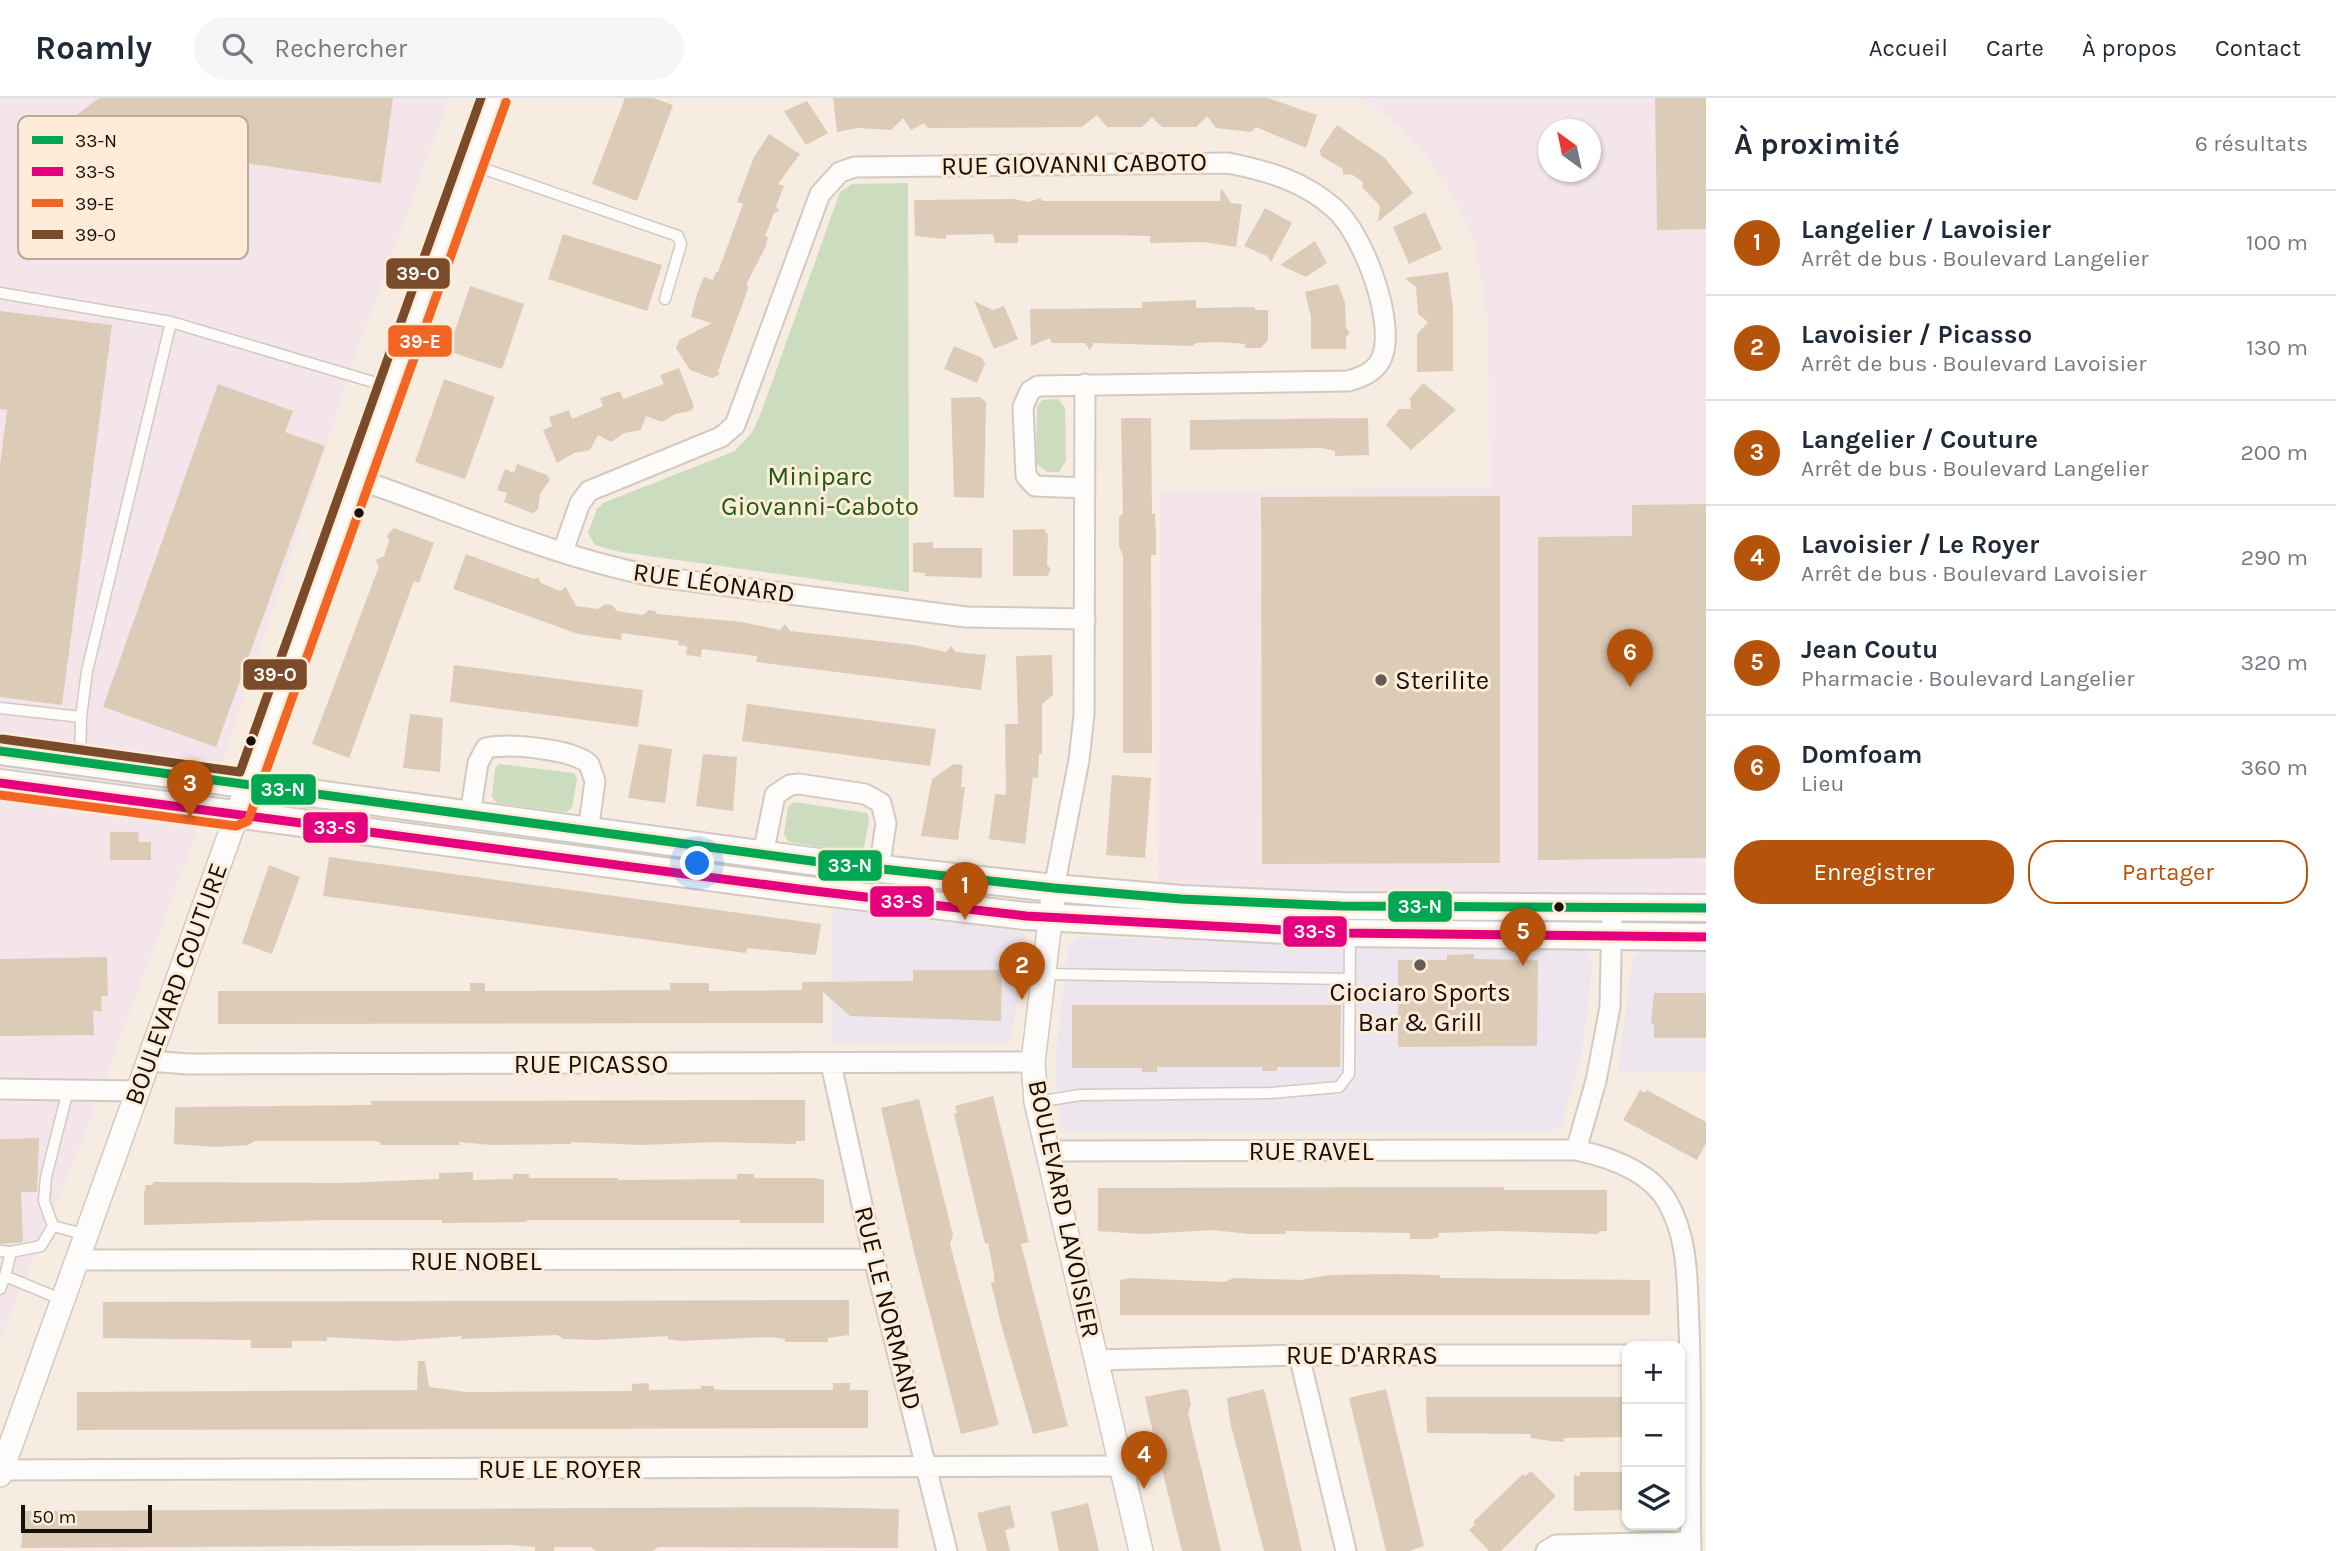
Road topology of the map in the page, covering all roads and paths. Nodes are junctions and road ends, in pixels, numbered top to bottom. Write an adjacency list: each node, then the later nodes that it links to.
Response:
1 (494, 98): 2 (street, BOULEVARD COUTURE)
2 (470, 163): 4 (lane); 7 (street, BOULEVARD COUTURE)
3 (0, 293): 5 (lane)
4 (665, 299)
5 (171, 322): 7 (lane); 13 (lane)
6 (1085, 384): 9 (street, BOULEVARD LAVOISIER); 9 (street); 10 (street, RUE GIOVANNI CABOTO)
7 (390, 387): 8 (street, BOULEVARD COUTURE)
8 (358, 479): 10 (street, RUE LÉONARD); 17 (street, BOULEVARD COUTURE)
9 (1084, 488): 11 (street, BOULEVARD LAVOISIER)
10 (563, 551): 11 (street, RUE LÉONARD)
11 (1085, 618): 23 (street, BOULEVARD LAVOISIER)
12 (0, 708): 13 (lane)
13 (81, 717): 15 (lane)
14 (0, 751): 15 (main road)
15 (80, 762): 17 (main road)
16 (0, 783): 18 (main road)
17 (247, 785): 18 (street, BOULEVARD COUTURE); 19 (main road)
18 (238, 814): 26 (main road); 32 (street, BOULEVARD COUTURE)
19 (470, 815): 20 (main road); 20 (street)
20 (588, 832): 21 (main road)
21 (763, 854): 22 (main road); 22 (street)
22 (879, 870): 23 (main road)
23 (1054, 888): 24 (main road); 26 (street, BOULEVARD LAVOISIER)
24 (1612, 908): 25 (main road); 28 (street)
25 (1706, 908)
26 (1050, 918): 27 (main road); 30 (street, BOULEVARD LAVOISIER)
27 (1350, 934): 28 (main road); 31 (lane)
28 (1612, 937): 29 (main road); 39 (street)
29 (1706, 937)
30 (1043, 974): 31 (lane); 33 (street, BOULEVARD LAVOISIER)
31 (1350, 979): 38 (lane)
32 (149, 1061): 34 (street, RUE PICASSO); 37 (street, BOULEVARD COUTURE)
33 (1033, 1062): 34 (street, RUE PICASSO); 38 (street, BOULEVARD LAVOISIER)
34 (831, 1064): 44 (street, RUE LE NORMAND)
35 (0, 1089): 36 (street)
36 (68, 1090): 37 (street); 41 (lane)
37 (138, 1091): 42 (street, BOULEVARD COUTURE)
38 (1036, 1102): 40 (street, BOULEVARD LAVOISIER)
39 (1576, 1150): 40 (street, RUE RAVEL); 50 (street, RUE RAVEL)
40 (1046, 1151): 52 (street, BOULEVARD LAVOISIER)
41 (53, 1226): 42 (lane); 43 (lane)
42 (87, 1235): 45 (street, BOULEVARD COUTURE)
43 (6, 1252): 46 (lane)
44 (874, 1259): 45 (street, RUE NOBEL); 54 (street, RUE LE NORMAND)
45 (78, 1260): 48 (street, BOULEVARD COUTURE)
46 (5, 1276): 47 (lane); 48 (lane)
47 (0, 1289)
48 (63, 1300): 55 (street, BOULEVARD COUTURE)
49 (1622, 1354): 51 (street, RUE D'ARRAS)
50 (1692, 1354): 56 (street, RUE RAVEL)
51 (1299, 1355): 52 (street, RUE D'ARRAS); 59 (street)
52 (1097, 1360): 53 (street, BOULEVARD LAVOISIER)
53 (1121, 1466): 54 (street, RUE LE ROYER); 58 (street, BOULEVARD LAVOISIER)
54 (928, 1468): 55 (street, RUE LE ROYER); 57 (street, RUE LE NORMAND)
55 (1, 1472)
56 (1691, 1546): 60 (street)
57 (947, 1551)
58 (1141, 1551)
59 (1346, 1551)
60 (1546, 1551)

